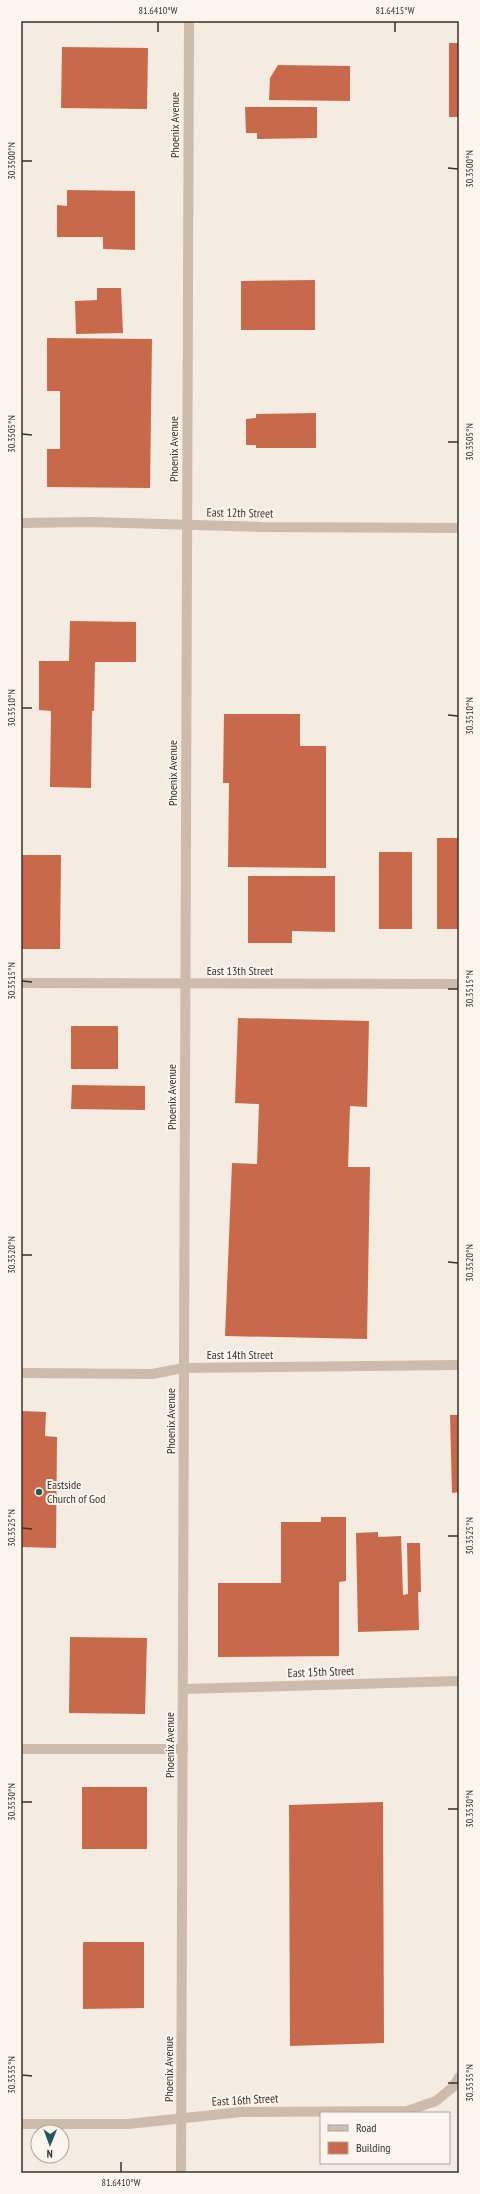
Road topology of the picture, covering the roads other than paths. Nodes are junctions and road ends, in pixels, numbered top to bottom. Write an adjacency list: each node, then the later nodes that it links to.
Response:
1 (189, 21): 3 (street, Phoenix Avenue)
2 (21, 523): 3 (street, East 12th Street)
3 (187, 525): 4 (street, East 12th Street); 6 (street, Phoenix Avenue)
4 (459, 528)
5 (21, 984): 6 (street, East 13th Street)
6 (186, 984): 7 (street, East 13th Street); 9 (street, Phoenix Avenue)
7 (459, 984)
8 (459, 1365): 9 (street, East 14th Street)
9 (184, 1368): 10 (street, East 14th Street); 12 (street, Phoenix Avenue)
10 (21, 1373)
11 (459, 1681): 12 (street, East 15th Street)
12 (183, 1689): 14 (street, Phoenix Avenue)
13 (21, 1749): 14 (street)
14 (183, 1749): 16 (street, Phoenix Avenue)
15 (459, 2077): 16 (street, East 16th Street)
16 (182, 2118): 17 (street, East 16th Street); 18 (street, Phoenix Avenue)
17 (21, 2124)
18 (181, 2173)

